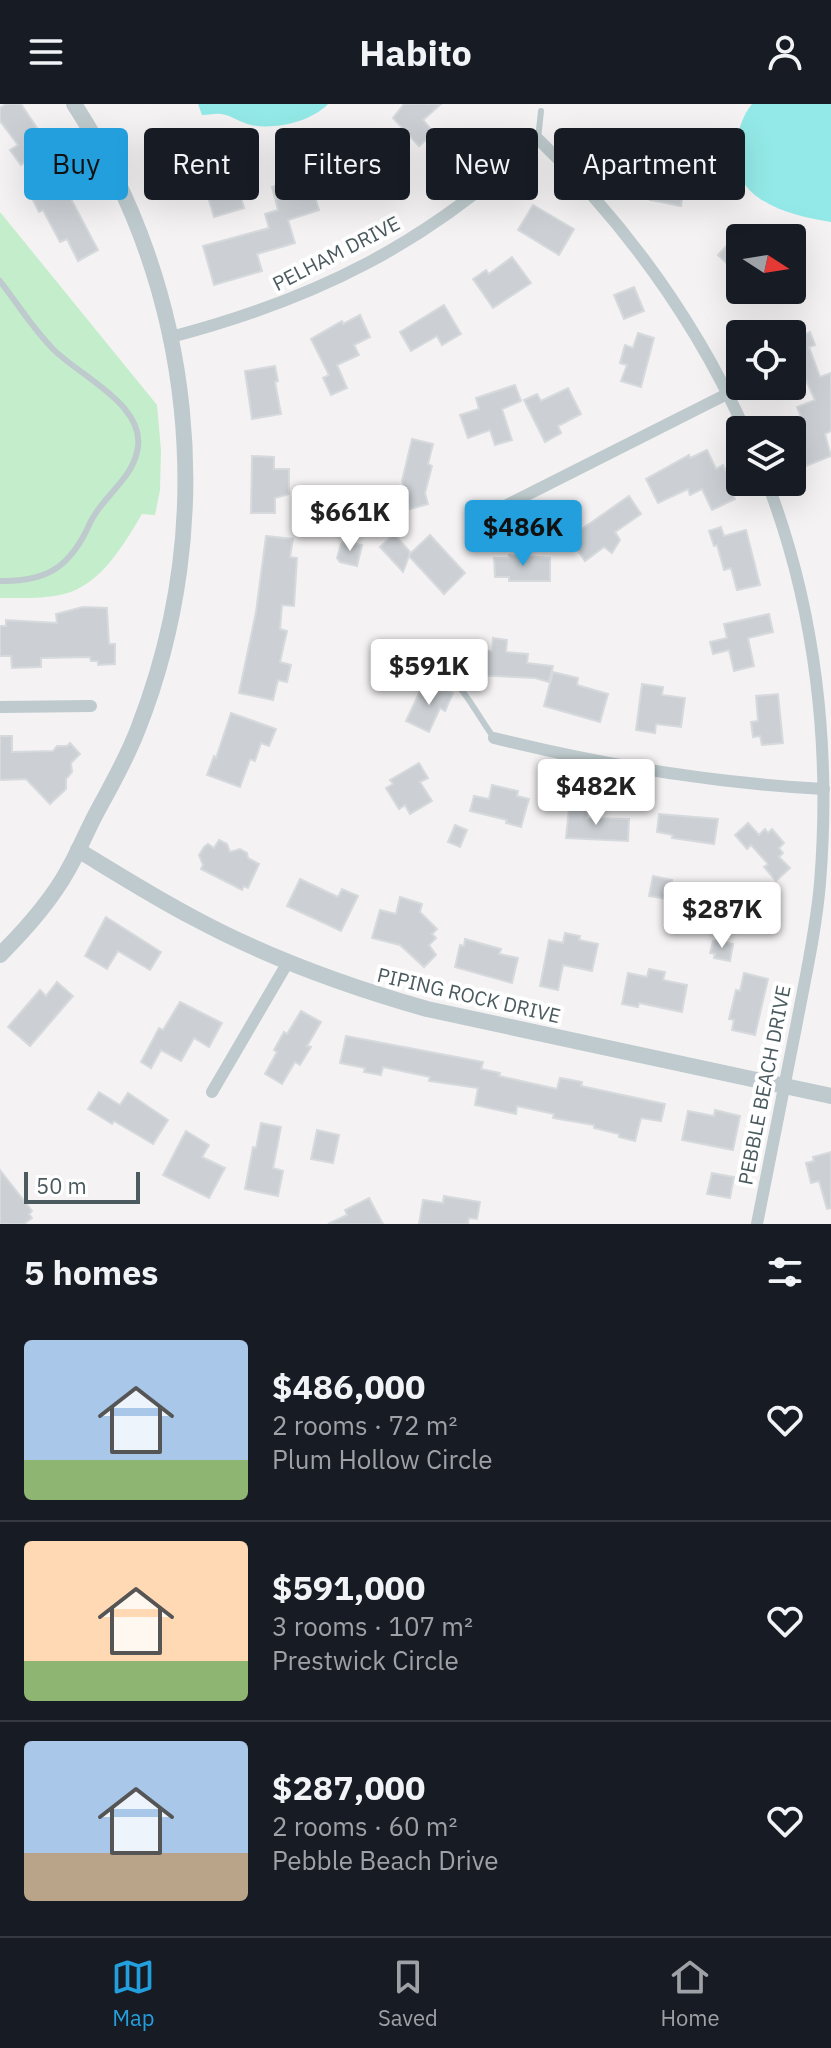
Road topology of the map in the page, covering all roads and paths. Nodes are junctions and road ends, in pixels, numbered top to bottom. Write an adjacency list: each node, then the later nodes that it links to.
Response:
1 (74, 104): 6 (street)
2 (541, 111): 3 (lane)
3 (538, 139): 7 (street)
4 (467, 200): 6 (street, PELHAM DRIVE)
5 (0, 281): 11 (lane)
6 (171, 337): 17 (street)
7 (726, 388)
8 (726, 395): 10 (street)
9 (772, 496): 16 (street, PEBBLE BEACH DRIVE)
10 (505, 506)
11 (0, 581)
12 (418, 655): 15 (lane)
13 (91, 706): 14 (street)
14 (0, 707)
15 (494, 738): 16 (street)
16 (824, 789): 20 (street, PEBBLE BEACH DRIVE)
17 (78, 850): 18 (street); 19 (street, PIPING ROCK DRIVE)
18 (0, 955)
19 (288, 962): 20 (street, PIPING ROCK DRIVE); 21 (street)
20 (784, 1086): 22 (street, PIPING ROCK DRIVE); 23 (street, PEBBLE BEACH DRIVE)
21 (212, 1092)
22 (831, 1096)
23 (757, 1224)

